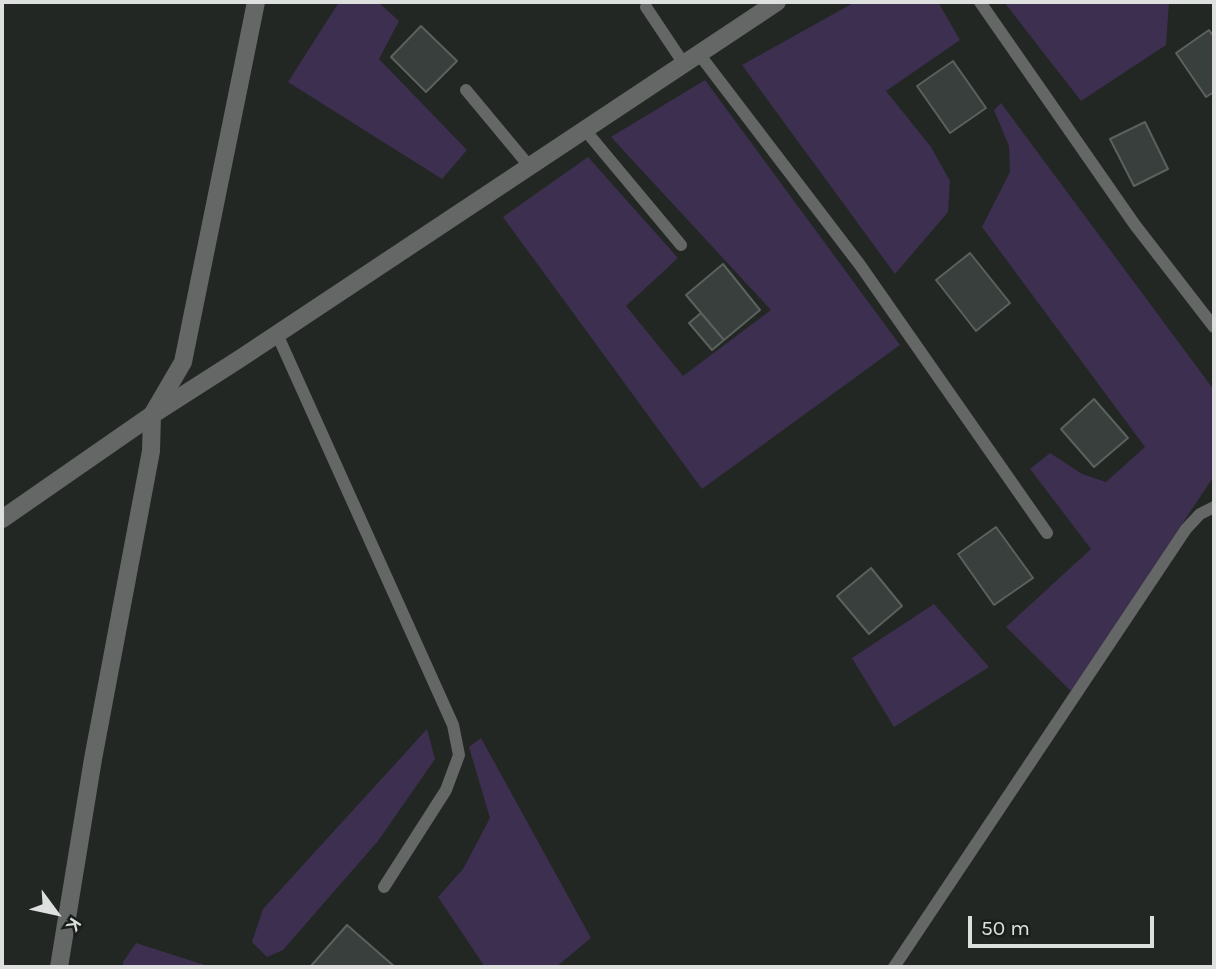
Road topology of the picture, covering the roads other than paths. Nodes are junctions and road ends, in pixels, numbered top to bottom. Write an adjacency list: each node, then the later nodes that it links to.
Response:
1 (256, 2): 12 (street)
2 (778, 2): 5 (street)
3 (979, 2): 10 (lane)
4 (646, 7): 5 (lane)
5 (691, 59): 7 (street); 15 (lane)
6 (466, 90): 8 (lane)
7 (585, 130): 8 (street); 9 (lane)
8 (530, 166): 11 (street)
9 (681, 244)
10 (1214, 327)
11 (277, 334): 12 (street); 16 (lane)
12 (152, 415): 14 (street); 17 (street)
13 (1214, 507): 18 (lane)
14 (2, 519)
15 (1047, 533)
16 (384, 887)
17 (59, 967)
18 (894, 967)

